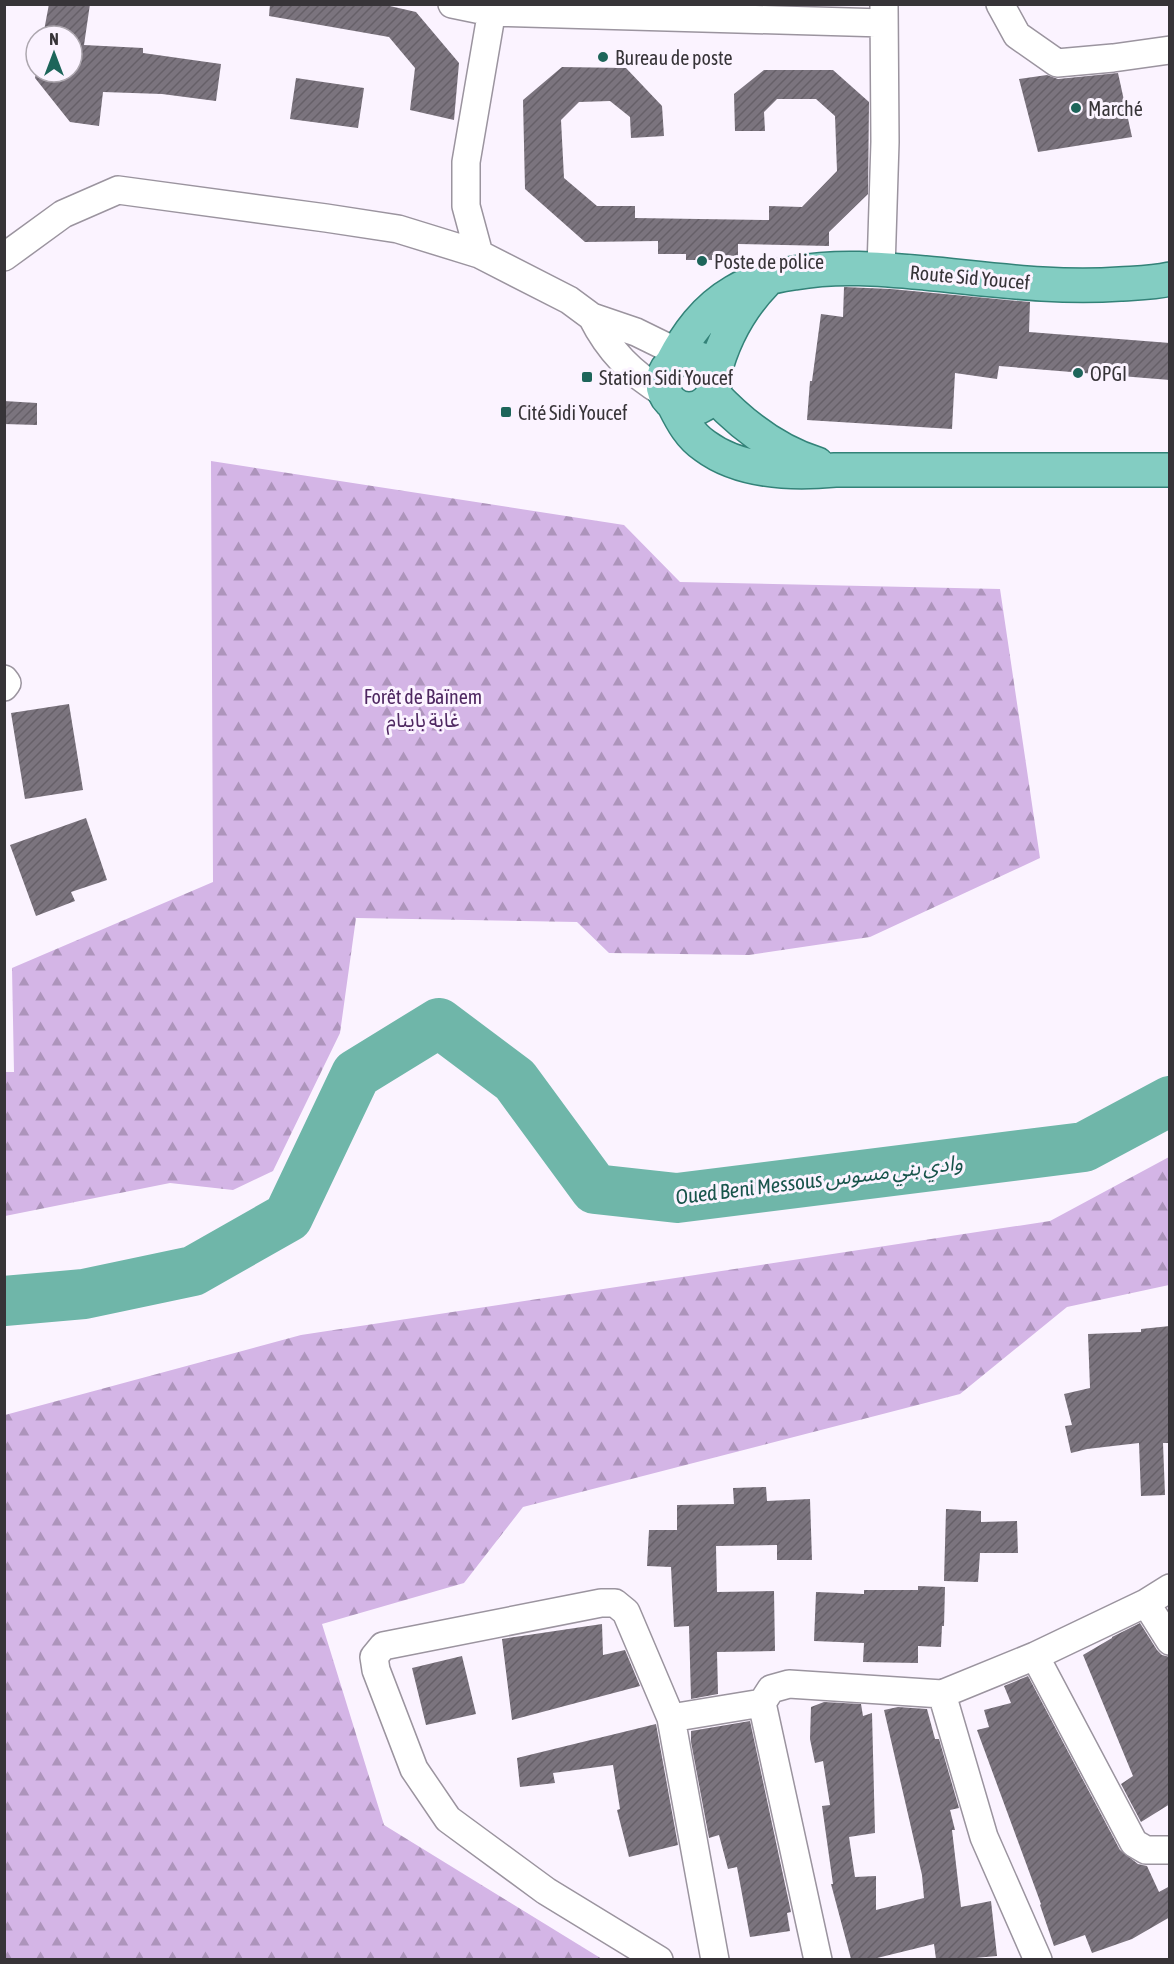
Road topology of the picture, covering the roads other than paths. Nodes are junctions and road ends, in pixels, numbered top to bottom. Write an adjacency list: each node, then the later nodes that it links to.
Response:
1 (452, 4): 3 (street)
2 (1000, 4): 5 (street)
3 (492, 8): 4 (street); 6 (street)
4 (884, 14): 8 (street)
5 (1170, 50)
6 (479, 254): 7 (street); 11 (street)
7 (4, 257)
8 (881, 269): 9 (main road, Route Sid Youcef); 10 (main road, Route Sid Youcef)
9 (771, 277): 12 (main road, Route Sid Youcef); 13 (main road)
10 (1170, 279)
11 (592, 317): 12 (street); 12 (street)
12 (675, 374): 13 (main road); 13 (main road); 14 (main road)
13 (713, 385): 14 (main road)
14 (836, 470): 15 (main road)
15 (1170, 470)
16 (4, 679): 17 (street)
17 (4, 687)
18 (1170, 1588): 19 (street)
19 (1146, 1603): 20 (street); 21 (street)
20 (1170, 1641)
21 (1035, 1656): 22 (street); 25 (street)
22 (942, 1694): 23 (street); 29 (street)
23 (762, 1702): 24 (street); 28 (street)
24 (671, 1718): 26 (street); 27 (street)
25 (1170, 1850)
26 (659, 1959)
27 (715, 1959)
28 (818, 1959)
29 (1038, 1959)

